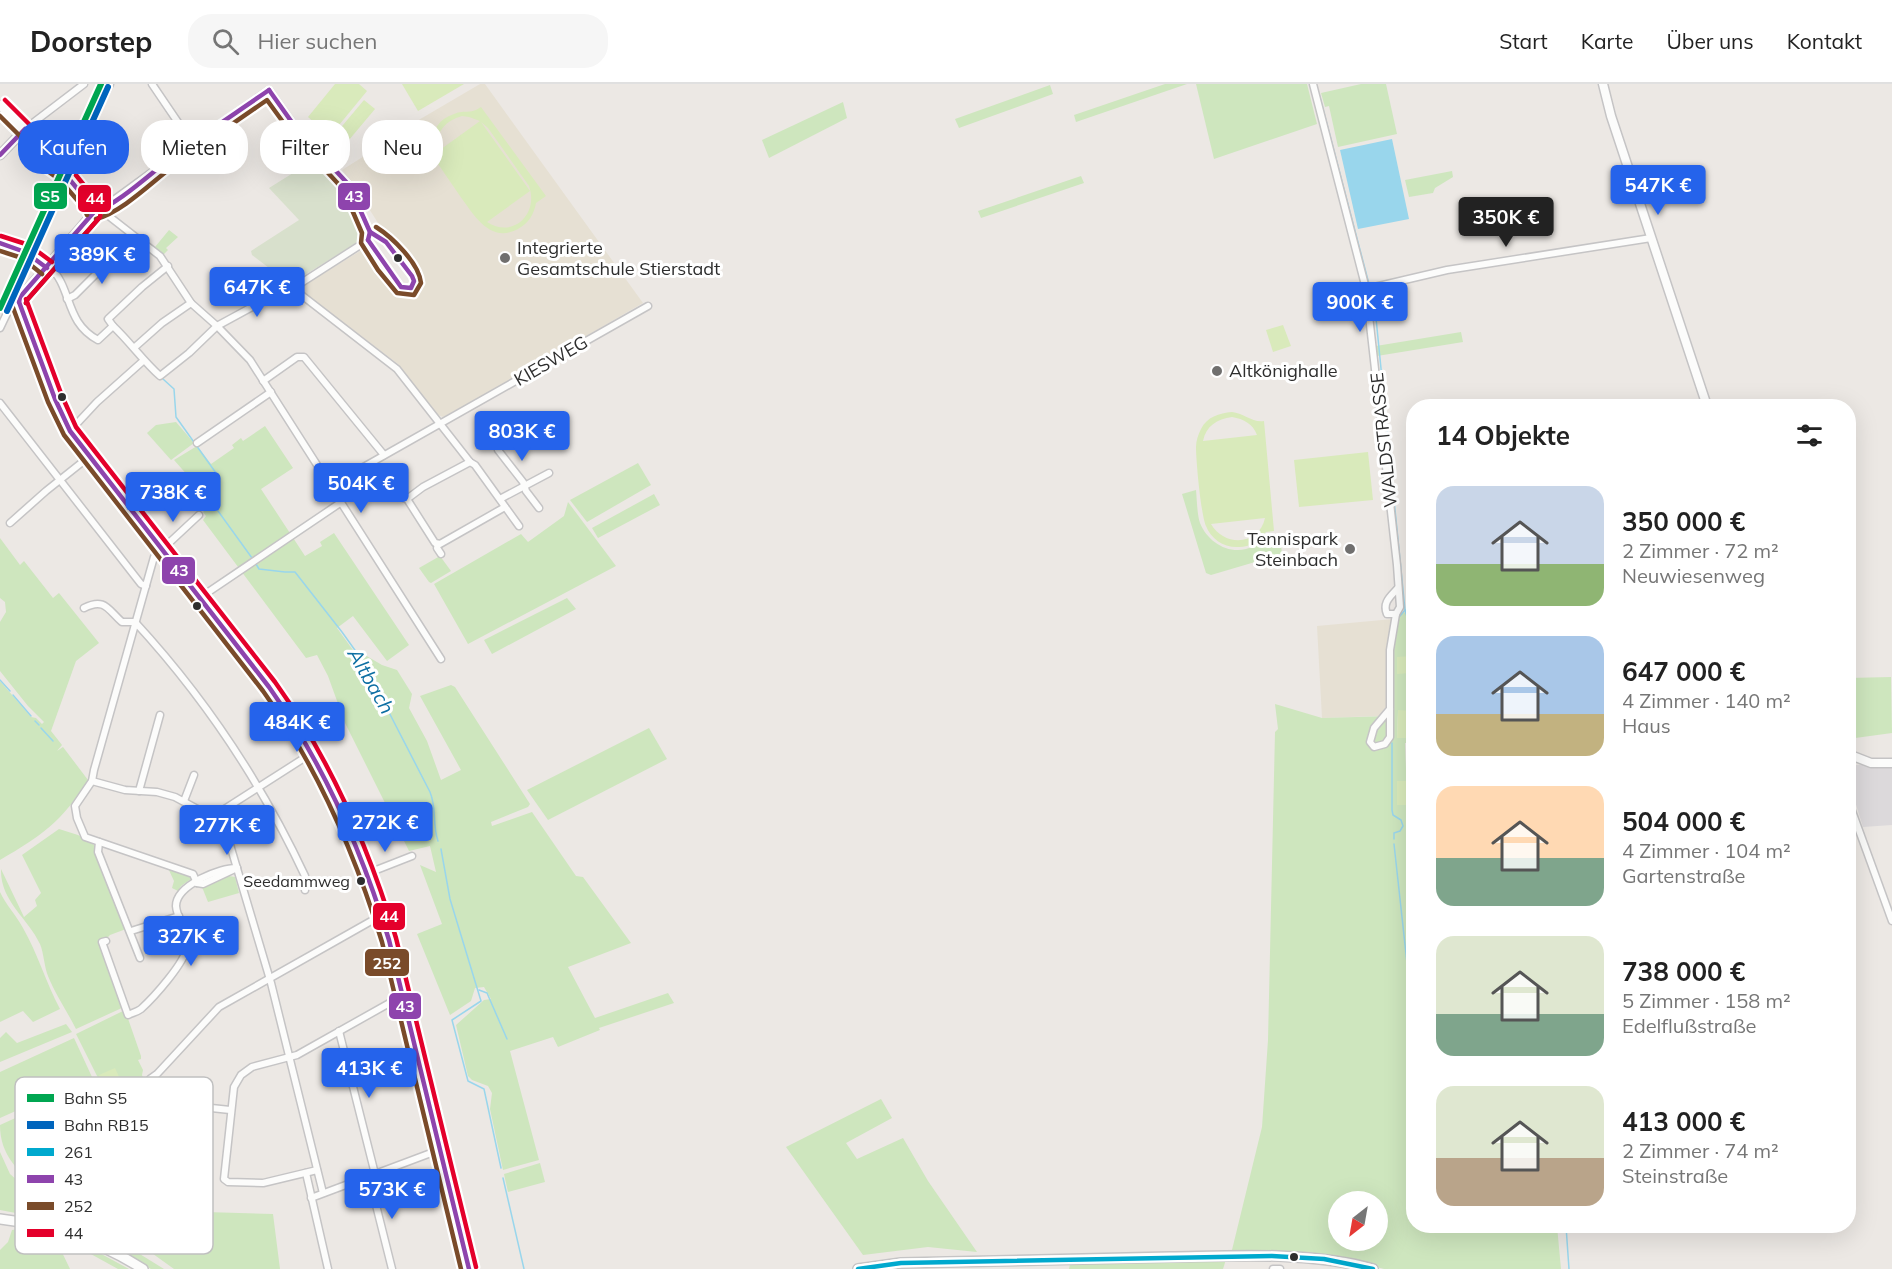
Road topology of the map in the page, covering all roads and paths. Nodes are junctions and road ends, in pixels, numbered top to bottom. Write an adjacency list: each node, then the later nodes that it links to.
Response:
1 (84, 84): 7 (street)
2 (110, 84): 15 (street)
3 (152, 84): 8 (street)
4 (1313, 84): 21 (street, WALDSTRASSE)
5 (1603, 84): 16 (street)
6 (0, 105): 10 (street)
7 (37, 120)
8 (176, 120)
9 (225, 120): 22 (street)
10 (18, 122)
11 (18, 136): 12 (street)
12 (0, 155)
13 (65, 174): 15 (street)
14 (146, 174): 15 (street)
15 (95, 209): 19 (street); 20 (street)
16 (1651, 238): 21 (street); 34 (street)
17 (0, 243): 20 (street)
18 (123, 255): 23 (street)
19 (168, 266): 25 (street); 27 (street)
20 (48, 267): 23 (street); 24 (street)
21 (1366, 289): 62 (street, WALDSTRASSE)
22 (295, 290): 28 (street); 38 (street)
23 (67, 299): 27 (street)
24 (19, 302): 29 (street); 39 (street)
25 (191, 303): 28 (street); 30 (street)
26 (648, 306): 38 (street, KIESWEG)
27 (113, 326): 30 (street)
28 (218, 326): 31 (street); 32 (street)
29 (0, 328)
30 (135, 347): 31 (street)
31 (143, 361): 35 (street)
32 (263, 381): 33 (street); 42 (street)
33 (271, 392): 40 (street); 48 (street)
34 (1705, 399)
35 (97, 402): 37 (street); 39 (street)
36 (0, 403): 46 (street)
37 (104, 409)
38 (440, 423): 42 (street, KIESWEG); 44 (street)
39 (70, 431): 43 (street)
40 (197, 443)
41 (498, 450): 49 (street)
42 (384, 455): 48 (street, KIESWEG)
43 (90, 456): 46 (street); 59 (street)
44 (470, 462): 50 (street); 51 (street)
45 (549, 473): 49 (street)
46 (60, 480): 56 (street); 61 (street)
47 (393, 484): 50 (street)
48 (330, 486): 52 (street)
49 (525, 486): 51 (street); 54 (street)
50 (407, 499): 58 (street)
51 (500, 499): 53 (street)
52 (340, 503): 63 (street); 67 (street)
53 (505, 507): 57 (street); 58 (street)
54 (539, 508)
55 (199, 515): 59 (street)
56 (10, 523)
57 (519, 526)
58 (438, 544): 60 (street)
59 (163, 548): 61 (street); 63 (street)
60 (441, 554)
61 (146, 586): 66 (street)
62 (1399, 587): 65 (street, WALDSTRASSE); 65 (street, WALDSTRASSE)
63 (201, 597): 70 (street)
64 (84, 608): 66 (street)
65 (1396, 614): 68 (street, WALDSTRASSE)
66 (135, 622): 74 (street); 75 (street)
67 (441, 659)
68 (1389, 709): 68 (street, WALDSTRASSE)
69 (160, 715): 76 (street)
70 (312, 753): 75 (street); 83 (street)
71 (1856, 757): 72 (street)
72 (1892, 763)
73 (194, 775): 77 (street)
74 (92, 781): 76 (street); 80 (street)
75 (259, 786): 78 (street); 85 (street)
76 (139, 791): 77 (street)
77 (184, 801): 78 (street)
78 (212, 817): 82 (street)
79 (1856, 822): 88 (street)
80 (99, 842): 84 (street); 89 (street)
81 (412, 856): 83 (street)
82 (238, 868): 84 (street); 92 (street)
83 (366, 874): 87 (street)
84 (197, 882): 86 (street)
85 (305, 890)
86 (178, 916): 89 (street); 90 (street)
87 (382, 917): 92 (street); 93 (street)
88 (1892, 921)
89 (131, 931): 91 (street)
90 (106, 940)
91 (140, 958)
92 (270, 978): 95 (street); 96 (street)
93 (402, 996): 94 (street); 99 (street)
94 (339, 1031): 95 (street); 102 (street)
95 (290, 1058): 98 (street); 100 (street)
96 (153, 1077)
97 (213, 1108): 98 (street)
98 (230, 1110): 101 (street)
99 (439, 1150): 102 (street); 113 (street)
100 (317, 1170): 101 (street); 103 (street)
101 (306, 1173): 104 (street)
102 (372, 1175): 103 (street); 112 (street)
103 (323, 1193): 104 (street)
104 (311, 1198): 111 (street)
105 (0, 1219): 106 (main road)
106 (15, 1221)
107 (118, 1254): 110 (main road)
108 (1343, 1265): 109 (main road); 116 (main road)
109 (862, 1268)
110 (143, 1269)
111 (328, 1269)
112 (392, 1269)
113 (469, 1269)
114 (1273, 1269): 115 (street)
115 (1280, 1269)
116 (1373, 1269)

